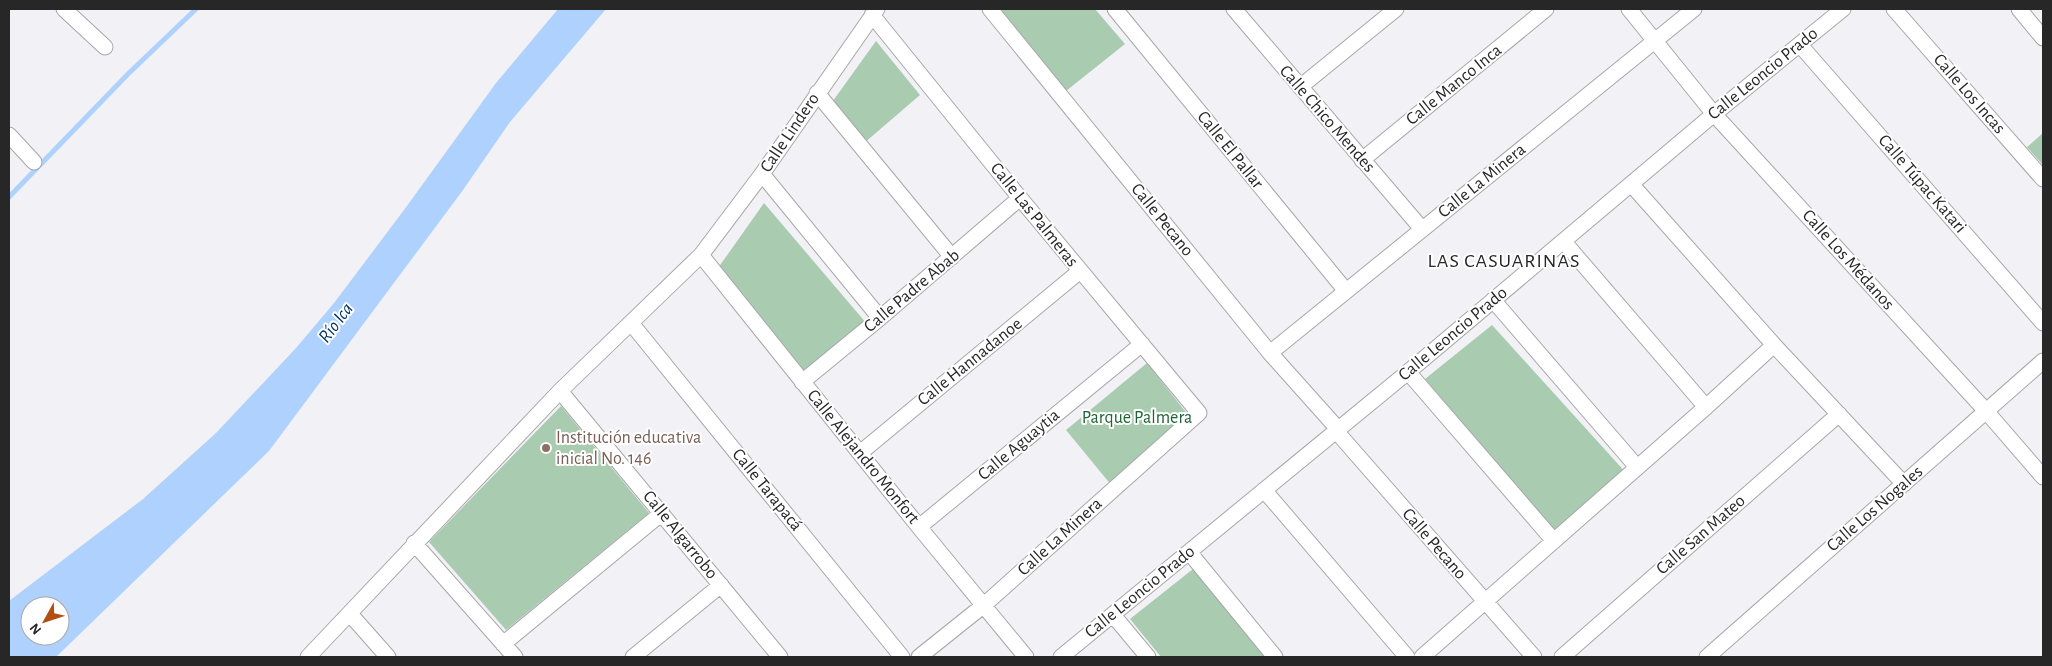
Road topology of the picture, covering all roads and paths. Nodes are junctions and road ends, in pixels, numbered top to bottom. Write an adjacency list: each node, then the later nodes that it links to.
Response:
1 (64, 9): 16 (street)
2 (990, 9): 39 (street, Calle Pecano)
3 (1115, 9): 32 (street, Calle El Pallar)
4 (1396, 9): 17 (street)
5 (1546, 9): 21 (street, Calle Manco Inca)
6 (1630, 9): 14 (street, Calle Los Médanos)
7 (1694, 9): 14 (street, Calle La Minera)
8 (1843, 9): 15 (street, Calle Leoncio Prado)
9 (1894, 9): 24 (street, Calle Los Incas)
10 (2019, 9): 13 (street)
11 (1241, 11): 17 (street, Calle Chico Mendes)
12 (875, 12): 18 (street, Calle Lindero); 26 (street, Calle Las Palmeras)
13 (2043, 38)
14 (1656, 41): 19 (street, Calle Los Médanos); 27 (street, Calle La Minera)
15 (1800, 45): 19 (street, Calle Leoncio Prado); 36 (street, Calle Túpac Katari)
16 (105, 47)
17 (1300, 87): 21 (street, Calle Chico Mendes)
18 (817, 93): 23 (street, Calle Lindero); 30 (street)
19 (1714, 114): 25 (street, Calle Leoncio Prado); 45 (street, Calle Los Médanos)
20 (9, 135): 22 (street)
21 (1362, 160): 27 (street, Calle Chico Mendes)
22 (34, 162)
23 (762, 174): 29 (street, Calle Lindero); 34 (street)
24 (2043, 179)
25 (1631, 184): 28 (street, Calle Leoncio Prado); 38 (street)
26 (1020, 198): 30 (street, Calle Padre Abab); 31 (street, Calle Las Palmeras)
27 (1422, 229): 32 (street, Calle La Minera)
28 (1564, 242): 33 (street, Calle Leoncio Prado); 44 (street)
29 (701, 256): 35 (street, Calle Lindero); 42 (street, Calle Alejandro Monfort)
30 (952, 257): 34 (street, Calle Padre Abab)
31 (1080, 271): 37 (street, Calle Las Palmeras); 49 (street, Calle Hannadanoe)
32 (1346, 291): 39 (street, Calle La Minera)
33 (1493, 300): 41 (street, Calle Leoncio Prado); 50 (street)
34 (880, 318): 42 (street, Calle Padre Abab)
35 (631, 323): 43 (street, Calle Lindero); 70 (street, Calle Tarapacá)
36 (2043, 323)
37 (1142, 344): 46 (street, Calle Las Palmeras); 55 (street, Calle Aguaytia)
38 (1774, 345): 44 (street); 47 (street)
39 (1270, 353): 48 (street, Calle Pecano)
40 (2043, 361): 45 (street, Calle Los Nogales)
41 (1408, 372): 48 (street, Calle Leoncio Prado); 56 (street)
42 (802, 382): 49 (street, Calle Alejandro Monfort)
43 (560, 391): 54 (street, Calle Algarrobo); 57 (street, Calle Lindero)
44 (1706, 407): 50 (street)
45 (1986, 411): 51 (street, Calle Los Médanos); 52 (street, Calle Los Nogales)
46 (1199, 413): 61 (street, Calle La Minera)
47 (1839, 414): 52 (street); 79 (street, Calle San Mateo)
48 (1337, 430): 53 (street, Calle Leoncio Prado); 60 (street, Calle Pecano)
49 (860, 453): 55 (street, Calle Alejandro Monfort)
50 (1637, 467): 56 (street)
51 (2043, 477)
52 (1904, 484): 80 (street, Calle Los Nogales)
53 (1264, 490): 58 (street, Calle Leoncio Prado); 76 (street)
54 (662, 513): 59 (street, Calle Algarrobo); 64 (street)
55 (920, 527): 61 (street, Calle Alejandro Monfort)
56 (1554, 541): 60 (street)
57 (414, 543): 62 (street, Calle Lindero); 64 (street)
58 (1189, 552): 63 (street, Calle Leoncio Prado); 75 (street)
59 (721, 585): 68 (street); 69 (street, Calle Algarrobo)
60 (1485, 602): 77 (street); 78 (street, Calle Pecano)
61 (984, 605): 71 (street, Calle La Minera); 72 (street, Calle Alejandro Monfort)
62 (350, 614): 65 (street, Calle Lindero); 66 (street)
63 (1113, 615): 73 (street, Calle Leoncio Prado); 74 (street)
64 (503, 644): 67 (street)
65 (308, 657)
66 (388, 657)
67 (515, 657)
68 (633, 657)
69 (780, 657)
70 (902, 657)
71 (919, 657)
72 (1026, 657)
73 (1061, 657)
74 (1148, 657)
75 (1275, 657)
76 (1407, 657)
77 (1422, 657)
78 (1534, 657)
79 (1562, 657)
80 (1707, 657)

